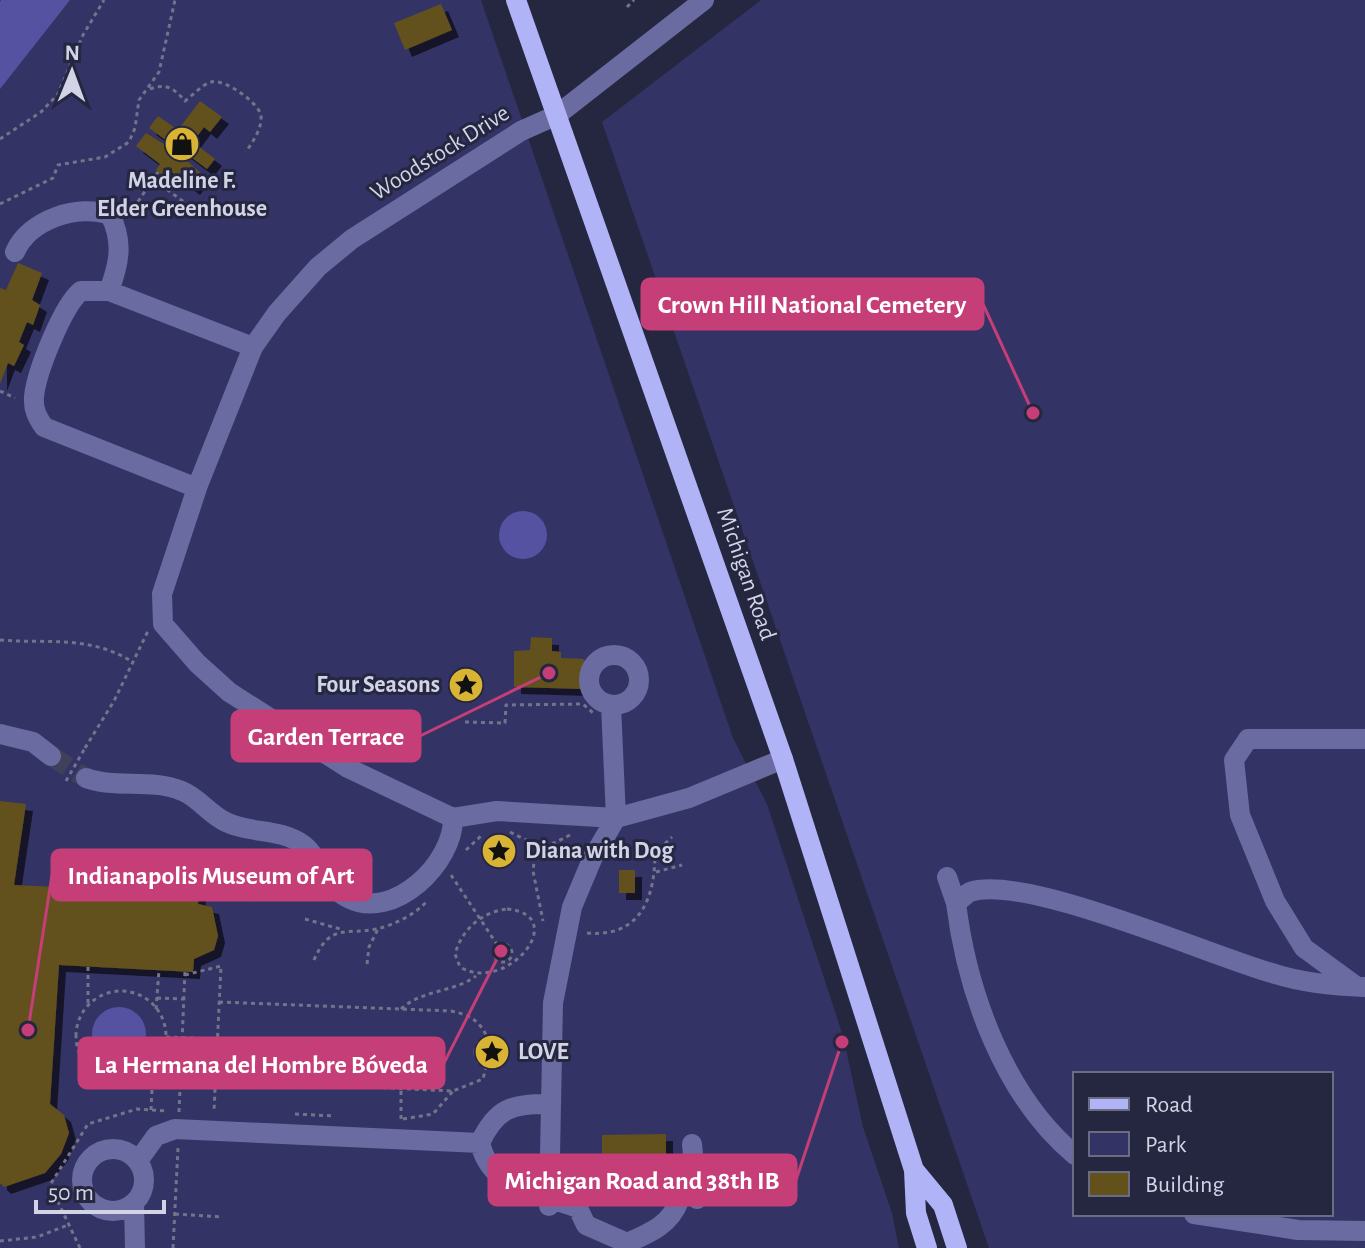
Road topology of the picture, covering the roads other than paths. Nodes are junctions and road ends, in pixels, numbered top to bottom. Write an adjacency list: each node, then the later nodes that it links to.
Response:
1 (516, 0): 3 (main road, Michigan Road)
2 (704, 0): 3 (street, Woodstock Drive)
3 (557, 115): 6 (street, Woodstock Drive); 12 (main road, Michigan Road)
4 (15, 252): 5 (street)
5 (109, 291): 6 (street); 7 (street)
6 (253, 347): 7 (street, Woodstock Drive)
7 (197, 488): 14 (street, Woodstock Drive)
8 (603, 710): 15 (street)
9 (0, 734): 11 (street)
10 (1365, 739): 18 (street)
11 (51, 756)
12 (783, 759): 15 (street); 26 (main road, Michigan Road)
13 (76, 780): 14 (street)
14 (453, 818): 15 (street)
15 (616, 818): 21 (street)
16 (947, 877): 17 (street)
17 (956, 903): 19 (street); 24 (street)
18 (1304, 948): 19 (street); 20 (street)
19 (1290, 978): 20 (street)
20 (1360, 986)
21 (550, 1104): 22 (street); 28 (street)
22 (480, 1143): 25 (street); 28 (street)
23 (692, 1144): 27 (street)
24 (1073, 1153)
25 (138, 1161): 29 (street); 29 (street)
26 (914, 1170): 35 (main road, Michigan Road); 36 (main road, Michigan Road)
27 (697, 1199)
28 (550, 1202): 30 (street)
29 (134, 1203): 34 (street)
30 (578, 1208): 33 (street); 33 (street)
31 (1207, 1216): 32 (street)
32 (1365, 1231)
33 (627, 1245)
34 (135, 1248)
35 (927, 1248)
36 (957, 1248)

